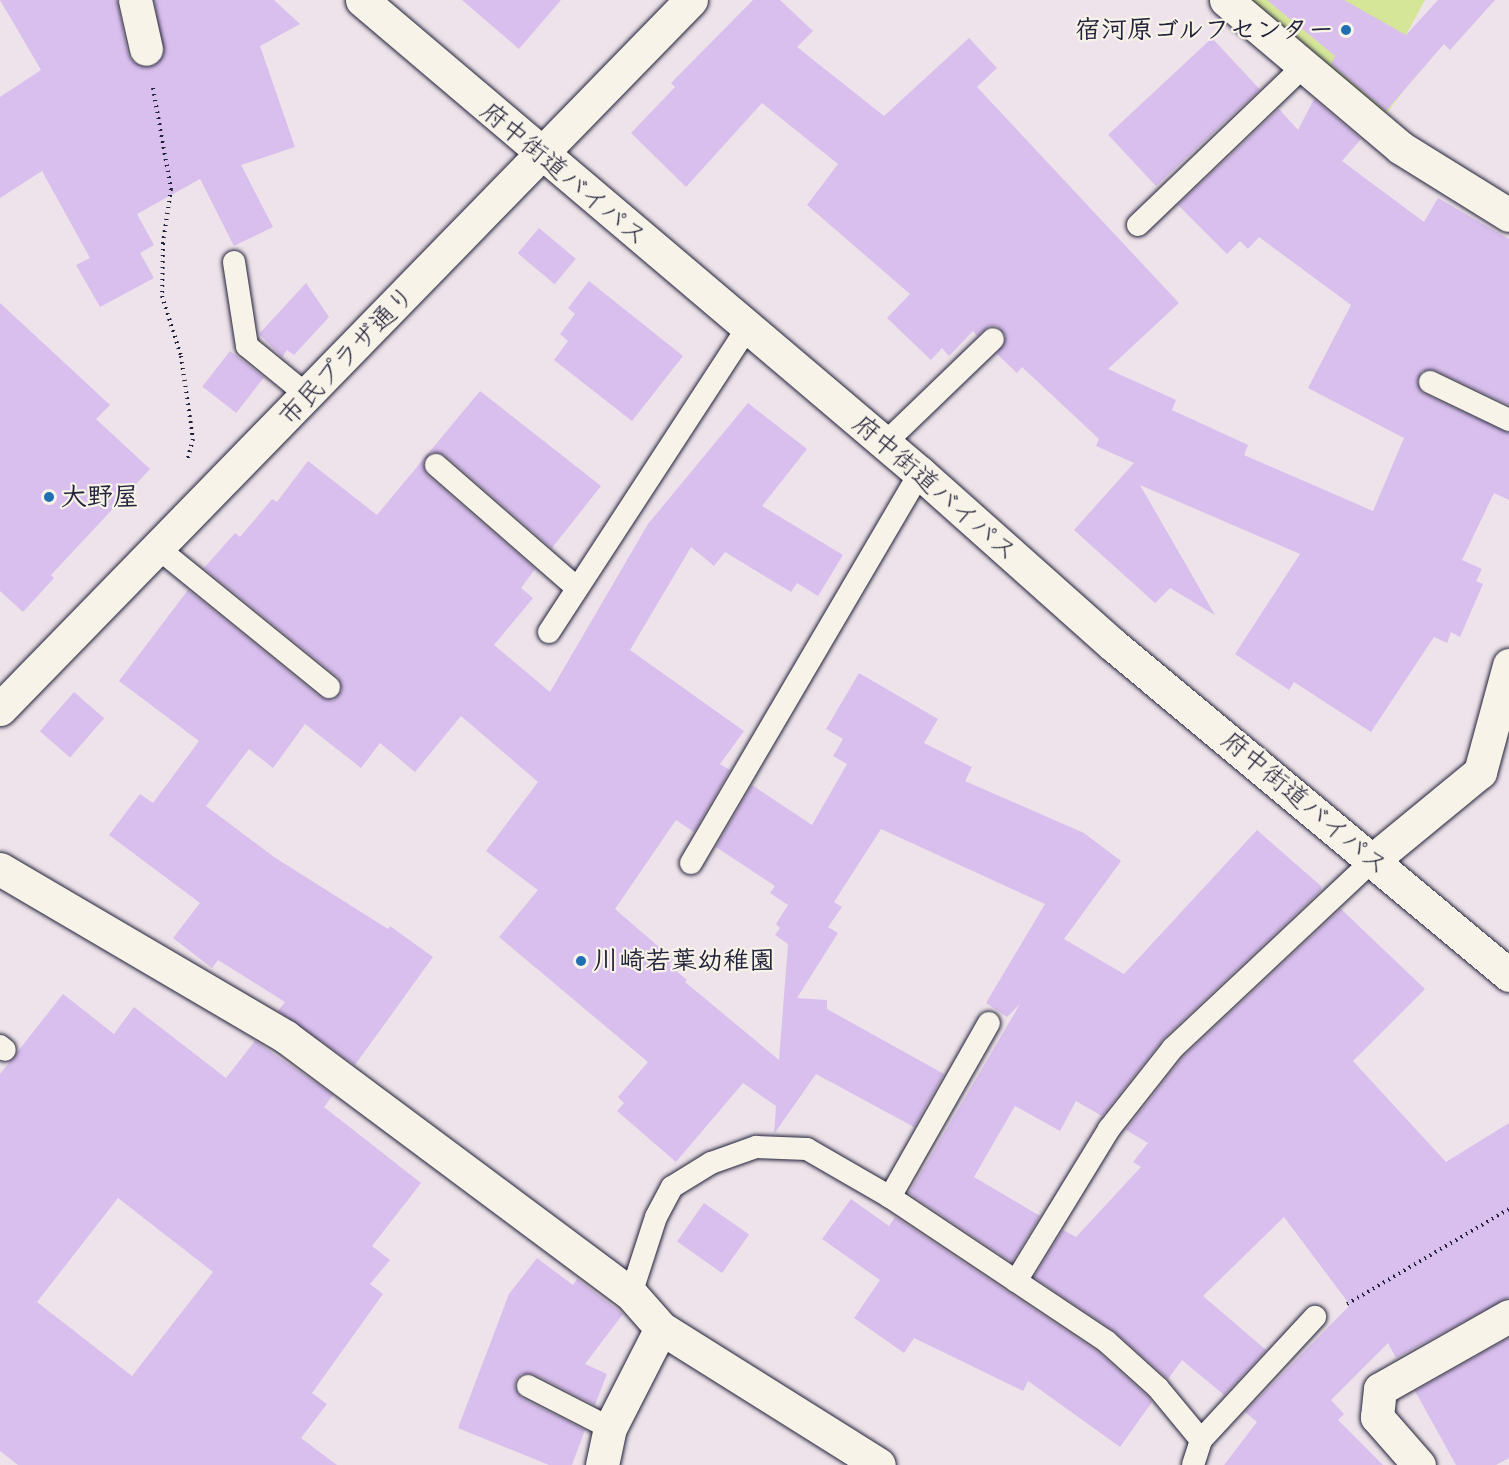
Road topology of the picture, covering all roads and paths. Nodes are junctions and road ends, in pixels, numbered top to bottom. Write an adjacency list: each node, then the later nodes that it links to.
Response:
1 (135, 0): 5 (street)
2 (362, 0): 7 (street, 府中街道バイパス)
3 (691, 0): 7 (street, 市民プラザ通り)
4 (1226, 0): 6 (street)
5 (146, 49): 17 (path)
6 (1304, 66): 8 (street); 9 (lane)
7 (541, 155): 11 (street, 府中街道バイパス); 14 (street, 市民プラザ通り)
8 (1509, 215)
9 (1138, 225)
10 (234, 262): 14 (lane)
11 (747, 328): 16 (street, 府中街道バイパス); 21 (lane)
12 (993, 339): 16 (lane)
13 (1430, 382): 15 (lane)
14 (308, 396): 20 (street, 市民プラザ通り)
15 (1509, 420)
16 (884, 444): 19 (street, 府中街道バイパス)
17 (186, 463)
18 (436, 465): 21 (lane)
19 (920, 473): 26 (street, 府中街道バイパス); 27 (lane)
20 (159, 549): 24 (lane); 25 (street, 市民プラザ通り)
21 (576, 587): 22 (lane)
22 (549, 633)
23 (1509, 665): 26 (street)
24 (328, 687)
25 (0, 709)
26 (1374, 859): 29 (street, 府中街道バイパス); 33 (lane)
27 (691, 863)
28 (0, 869): 34 (street)
29 (1509, 975)
30 (989, 1023): 31 (lane)
31 (890, 1197): 33 (lane); 34 (lane)
32 (1509, 1209): 36 (path)
33 (1016, 1281): 40 (lane)
34 (631, 1294): 37 (street)
35 (1509, 1316): 44 (street)
36 (1315, 1317): 40 (lane)
37 (661, 1328): 39 (street); 42 (street)
38 (528, 1386): 39 (lane)
39 (610, 1428): 41 (street)
40 (1202, 1440): 43 (lane)
41 (602, 1465)
42 (879, 1465)
43 (1193, 1465)
44 (1419, 1465)

